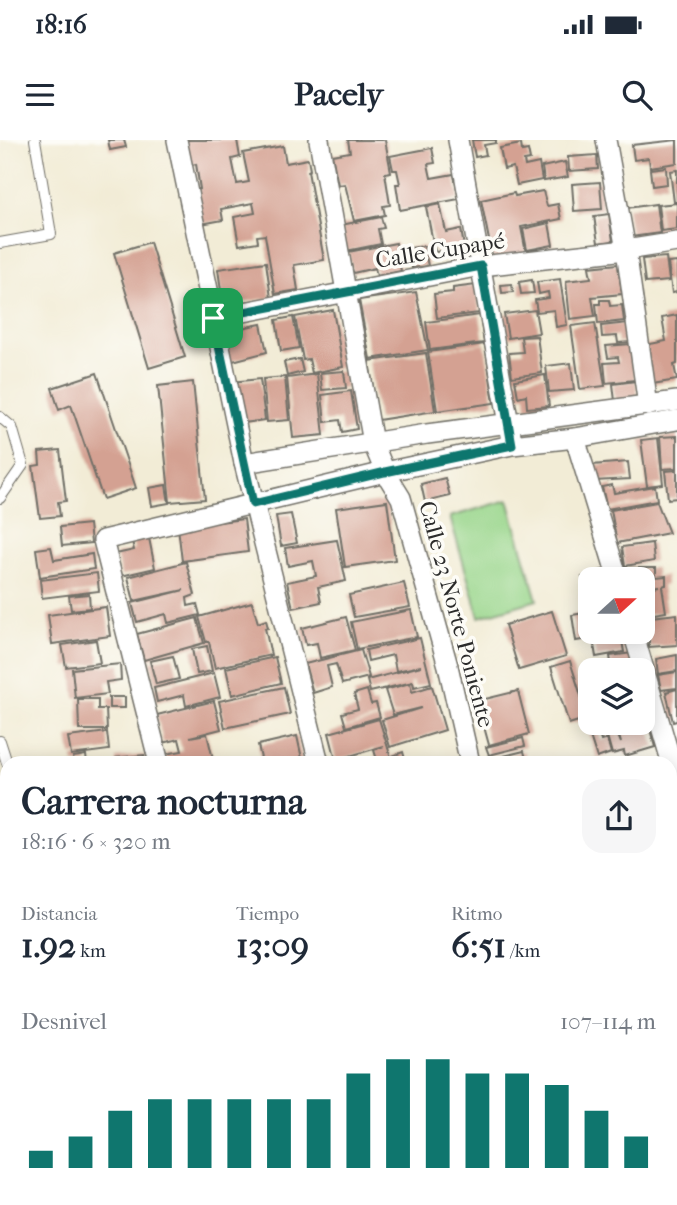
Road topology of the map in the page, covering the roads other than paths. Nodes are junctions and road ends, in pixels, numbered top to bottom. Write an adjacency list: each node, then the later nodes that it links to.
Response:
1 (35, 140): 7 (lane)
2 (177, 140): 11 (street)
3 (319, 140): 10 (street, Calle 23 Norte Poniente)
4 (458, 140): 9 (street)
5 (606, 140): 8 (street)
6 (677, 242): 8 (street, Calle Cupapé)
7 (0, 243)
8 (626, 250): 9 (street, Calle Cupapé); 13 (street)
9 (481, 266): 10 (street, Calle Cupapé); 16 (street)
10 (346, 290): 11 (street, Calle Cupapé); 18 (street, Calle 23 Norte Poniente)
11 (213, 318): 20 (street)
12 (677, 401): 13 (street)
13 (648, 406): 16 (street)
14 (0, 417): 22 (lane)
15 (677, 419): 17 (street)
16 (509, 424): 18 (street); 19 (street)
17 (575, 438): 19 (street); 24 (street)
18 (373, 443): 20 (street); 21 (street, Calle 23 Norte Poniente)
19 (512, 445): 21 (street)
20 (244, 463): 23 (street)
21 (385, 472): 23 (street); 28 (street, Calle 23 Norte Poniente)
22 (0, 498)
23 (253, 504): 26 (street); 27 (street)
24 (614, 567)
25 (638, 644): 29 (street)
26 (157, 756)
27 (317, 756)
28 (468, 756)
29 (673, 756)

